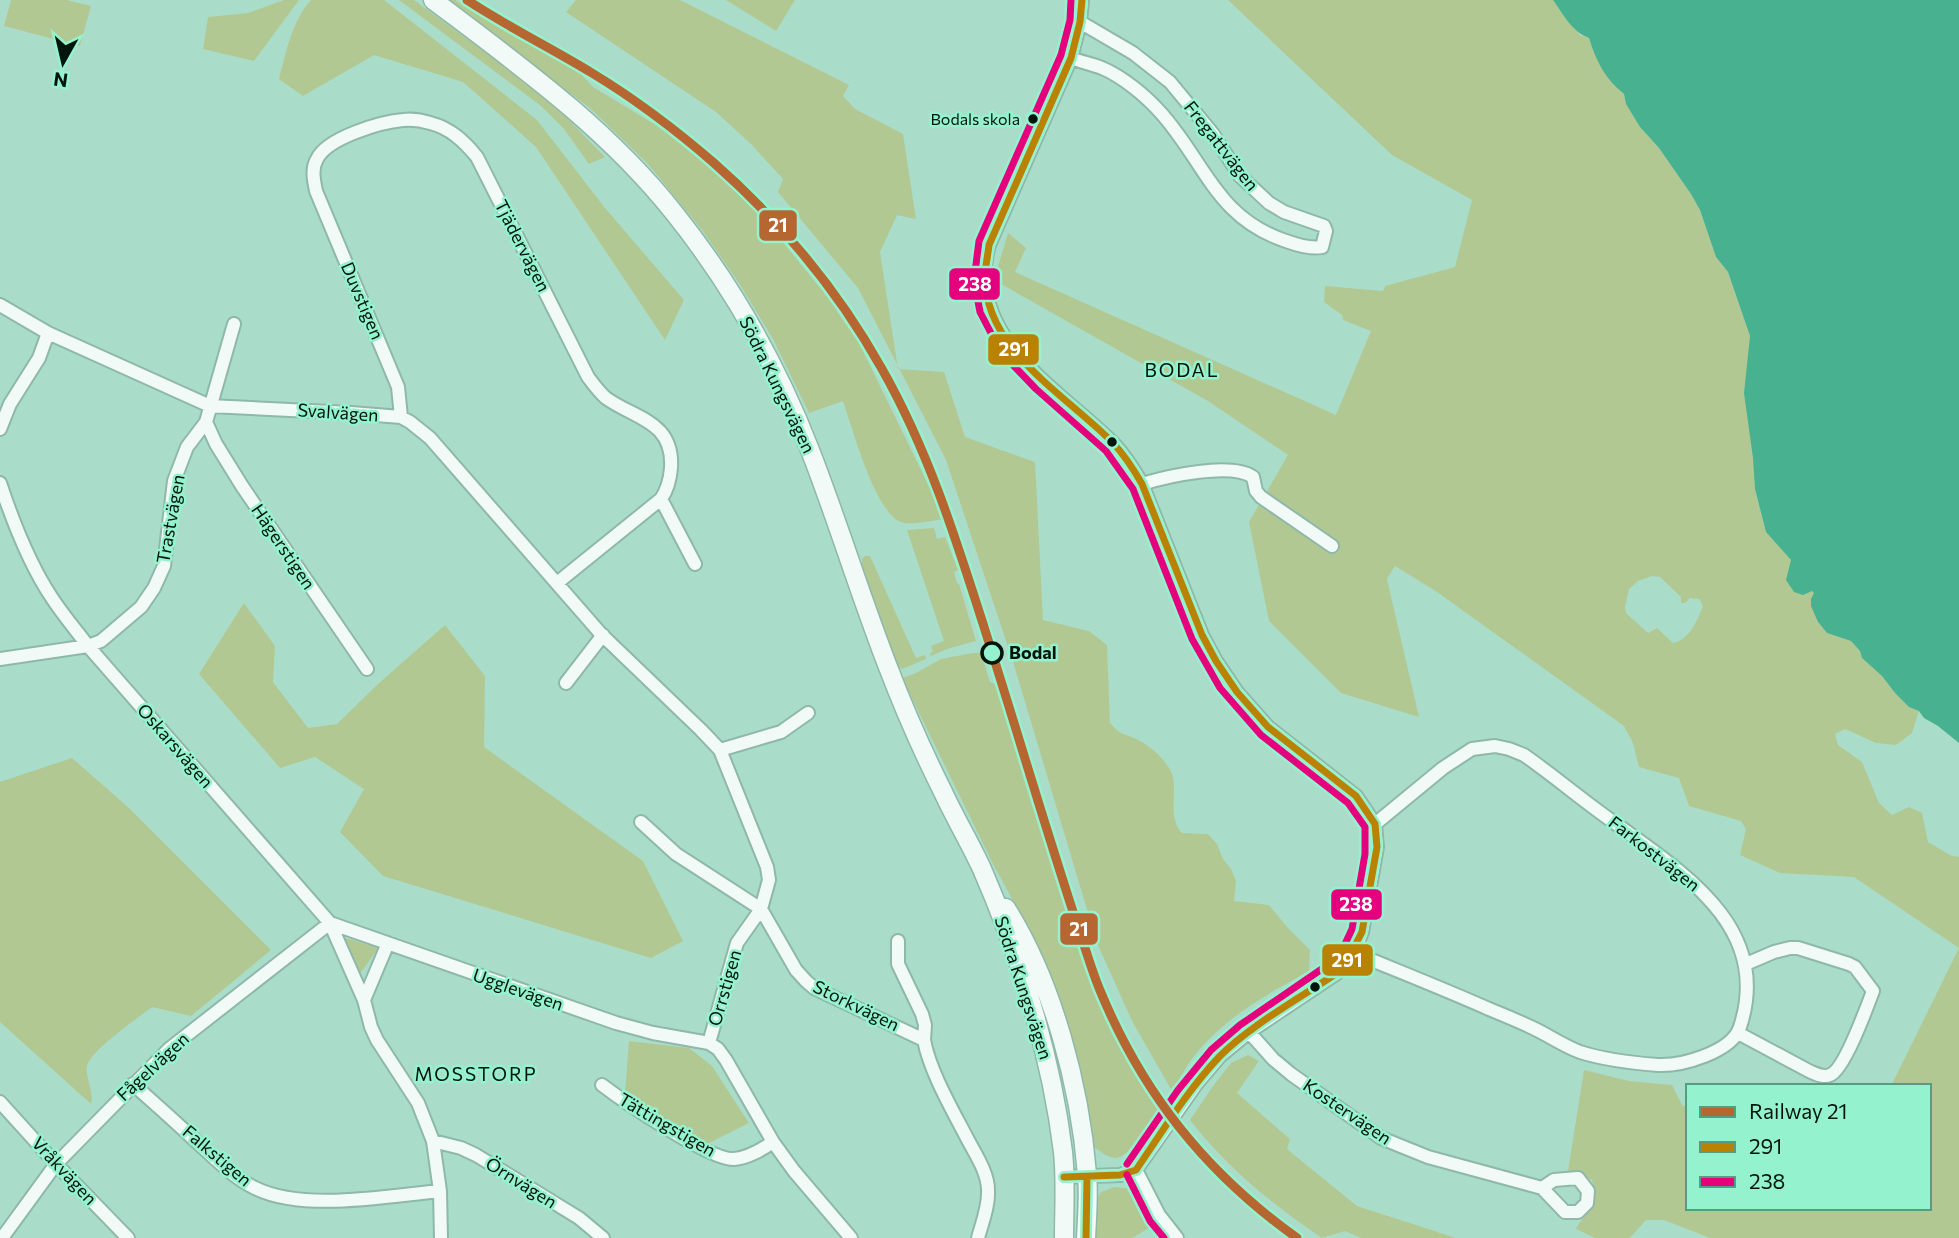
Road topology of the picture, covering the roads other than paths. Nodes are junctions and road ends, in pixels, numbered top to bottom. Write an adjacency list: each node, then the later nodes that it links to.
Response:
1 (433, 0): 28 (main road, Södra Kungsvägen)
2 (1082, 0): 3 (street)
3 (1080, 22): 4 (street); 4 (street, Fregattvägen)
4 (1071, 58): 14 (street)
5 (315, 186): 10 (street, Duvstigen); 15 (street, Tjädervägen)
6 (0, 305): 8 (street, Svalvägen)
7 (234, 324): 9 (street, Trastvägen)
8 (48, 333): 9 (street, Svalvägen); 12 (street)
9 (210, 406): 10 (street, Svalvägen); 11 (street, Trastvägen)
10 (401, 417): 18 (street, Svalvägen)
11 (206, 422): 20 (street, Trastvägen); 22 (street, Hägerstigen)
12 (0, 429)
13 (0, 483): 20 (street, Oskarsvägen)
14 (1142, 484): 16 (street); 27 (street)
15 (661, 499): 17 (street); 18 (street)
16 (1332, 546)
17 (695, 564)
18 (557, 583): 19 (street, Svalvägen)
19 (603, 635): 23 (street); 25 (street, Svalvägen)
20 (88, 646): 21 (street, Trastvägen); 30 (street, Oskarsvägen)
21 (0, 659)
22 (367, 669)
23 (566, 683)
24 (808, 713): 25 (street)
25 (720, 750): 29 (street, Orrstigen)
26 (641, 822): 29 (street, Storkvägen)
27 (1375, 824): 33 (street); 34 (street, Farkostvägen)
28 (981, 867): 47 (main road, Södra Kungsvägen); 48 (main road, Södra Kungsvägen)
29 (761, 909): 38 (street, Storkvägen); 39 (street, Orrstigen)
30 (330, 923): 32 (street, Ugglevägen); 35 (street, Oskarsvägen); 40 (street, Fågelvägen)
31 (898, 941): 38 (street)
32 (388, 943): 35 (street); 39 (street, Ugglevägen)
33 (1352, 952): 36 (street); 37 (street)
34 (1746, 964): 37 (street, Farkostvägen); 37 (street)
35 (364, 1000): 43 (street, Oskarsvägen)
36 (1249, 1032): 46 (street); 49 (street, Kostervägen)
37 (1738, 1033)
38 (924, 1040): 56 (street)
39 (709, 1043): 44 (street, Orrstigen)
40 (133, 1084): 45 (street, Fågelvägen); 50 (street, Falkstigen)
41 (602, 1085): 44 (street, Tättingstigen)
42 (0, 1102): 45 (street, Vråkvägen)
43 (433, 1141): 50 (street, Oskarsvägen); 54 (street, Örnvägen)
44 (773, 1142): 55 (street, Orrstigen)
45 (56, 1164): 51 (street, Fågelvägen); 52 (street, Vråkvägen)
46 (1136, 1170): 48 (street); 59 (street)
47 (1064, 1177): 48 (street); 57 (main road, Södra Kungsvägen)
48 (1087, 1177): 58 (main road, Södra Kungsvägen)
49 (1542, 1188)
50 (440, 1191): 53 (street, Oskarsvägen)
51 (2, 1238)
52 (128, 1238)
53 (441, 1238)
54 (603, 1238)
55 (851, 1238)
56 (978, 1238)
57 (1064, 1238)
58 (1086, 1238)
59 (1177, 1238)

